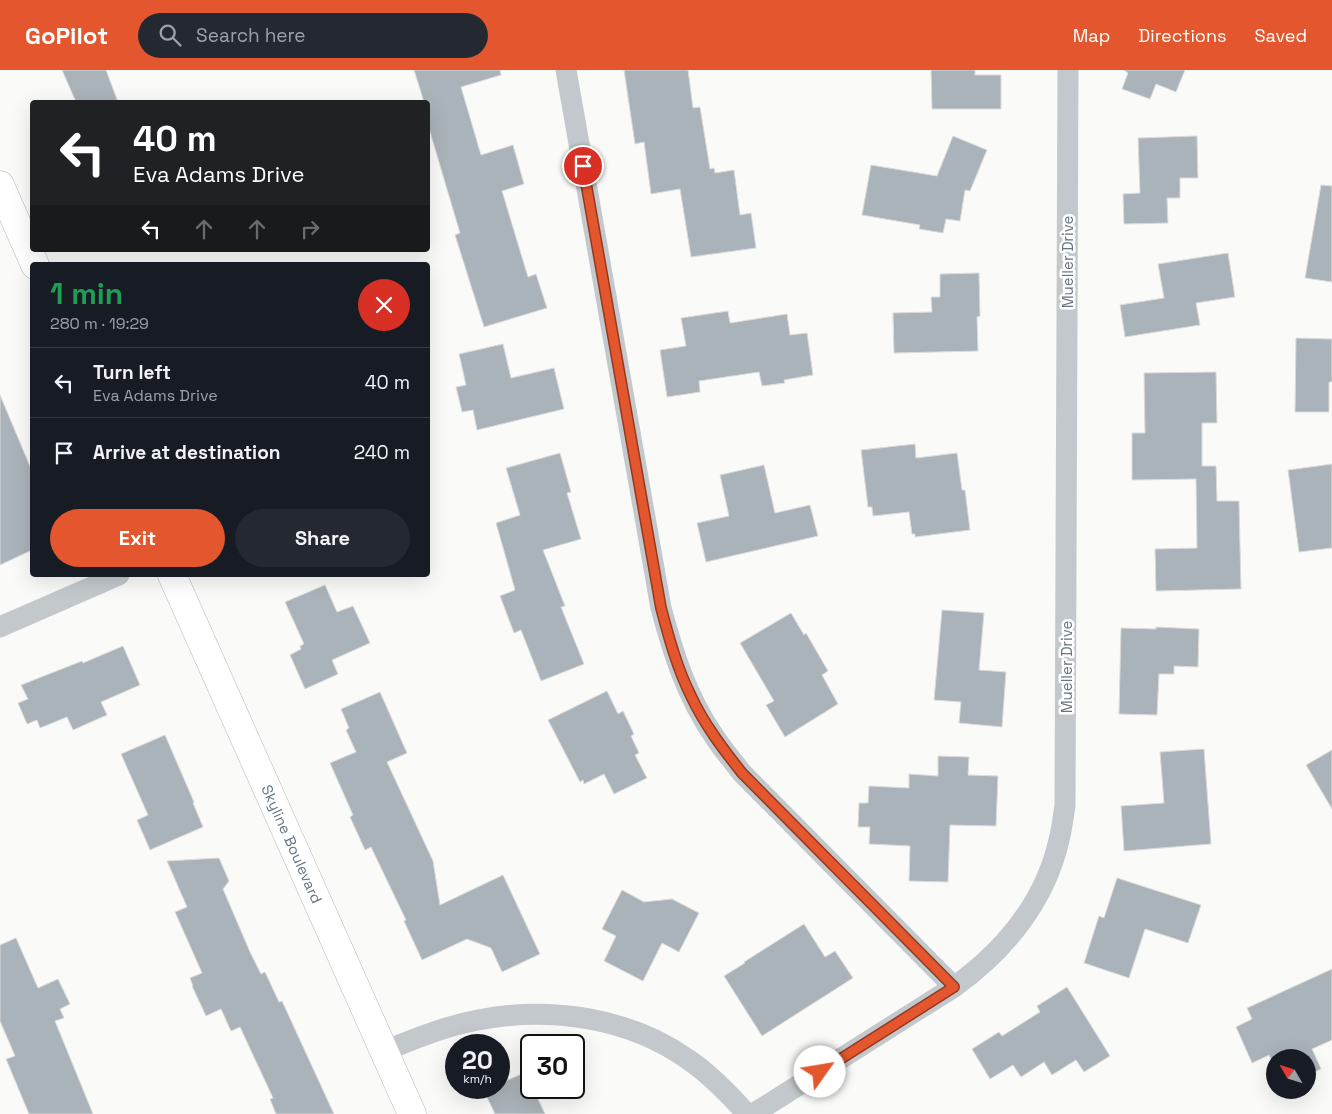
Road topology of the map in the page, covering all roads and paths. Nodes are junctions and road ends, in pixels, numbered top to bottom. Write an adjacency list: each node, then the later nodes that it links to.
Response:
1 (566, 70): 8 (street)
2 (1068, 70): 8 (street, Mueller Drive)
3 (0, 185): 4 (street)
4 (34, 262)
5 (114, 577): 7 (street)
6 (173, 577): 9 (street, Skyline Boulevard)
7 (0, 627)
8 (954, 987): 12 (street, Mueller Drive)
9 (384, 1052): 10 (street, Skyline Boulevard); 11 (street)
10 (412, 1114)
11 (748, 1114)
12 (753, 1114)

